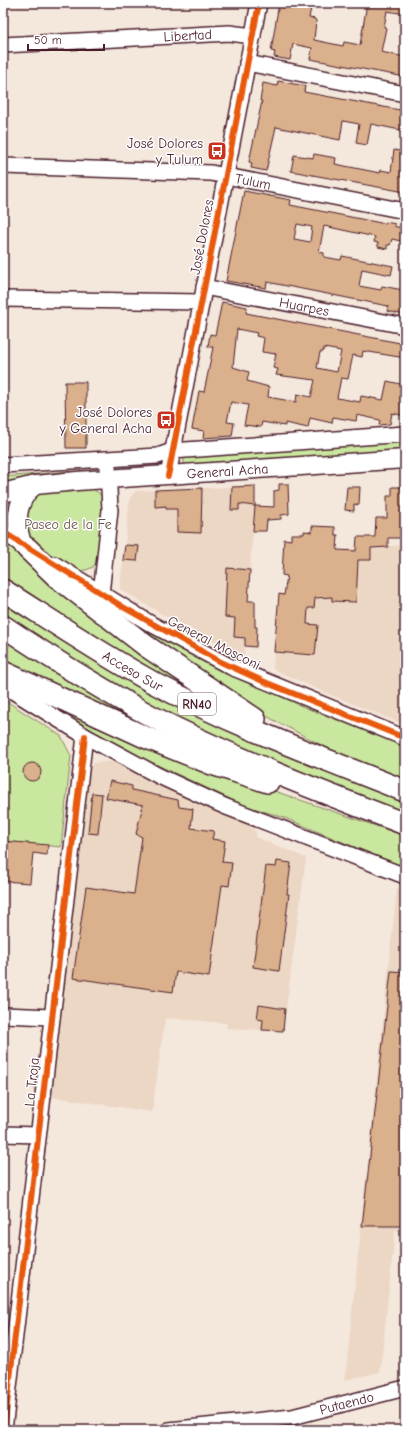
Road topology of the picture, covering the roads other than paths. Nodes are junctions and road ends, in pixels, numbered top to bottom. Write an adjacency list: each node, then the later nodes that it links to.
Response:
1 (259, 3): 2 (street, José Dolores)
2 (253, 36): 3 (street, Libertad); 4 (street, José Dolores)
3 (3, 45)
4 (247, 63): 5 (street); 7 (street, José Dolores)
5 (405, 94)
6 (3, 166): 7 (street, Tulum)
7 (226, 176): 8 (street, Tulum); 9 (street, José Dolores)
8 (405, 211)
9 (203, 294): 10 (street, Huarpes); 11 (street, Huarpes); 13 (street, José Dolores)
10 (3, 298)
11 (405, 326)
12 (405, 434): 13 (street, General Acha)
13 (172, 451): 14 (street, General Acha); 17 (street, José Dolores)
14 (107, 459): 16 (street, General Acha); 18 (street)
15 (405, 459): 17 (main road, General Acha)
16 (3, 465)
17 (168, 476): 18 (main road, General Acha)
18 (109, 479): 19 (main road, General Acha); 24 (street)
19 (35, 485): 20 (main road, General Acha); 22 (main road)
20 (3, 494)
21 (3, 532): 22 (street, General Mosconi)
22 (25, 547): 24 (street, General Mosconi); 30 (highway)
23 (3, 590): 30 (highway, Acceso Sur / RN40)
24 (101, 594): 29 (street, General Mosconi)
25 (3, 626): 32 (highway, RN40)
26 (3, 672): 32 (highway)
27 (3, 685): 28 (street)
28 (85, 736): 33 (street); 35 (street, La Troja)
29 (405, 738)
30 (323, 758): 31 (highway, Acceso Sur / RN40)
31 (405, 791)
32 (402, 823)
33 (405, 876)
34 (3, 1015): 35 (street)
35 (52, 1017): 37 (street, La Troja)
36 (3, 1134): 37 (street)
37 (38, 1135): 39 (street, La Troja)
38 (405, 1388): 40 (street, Putaendo)
39 (4, 1430)
40 (169, 1430)

